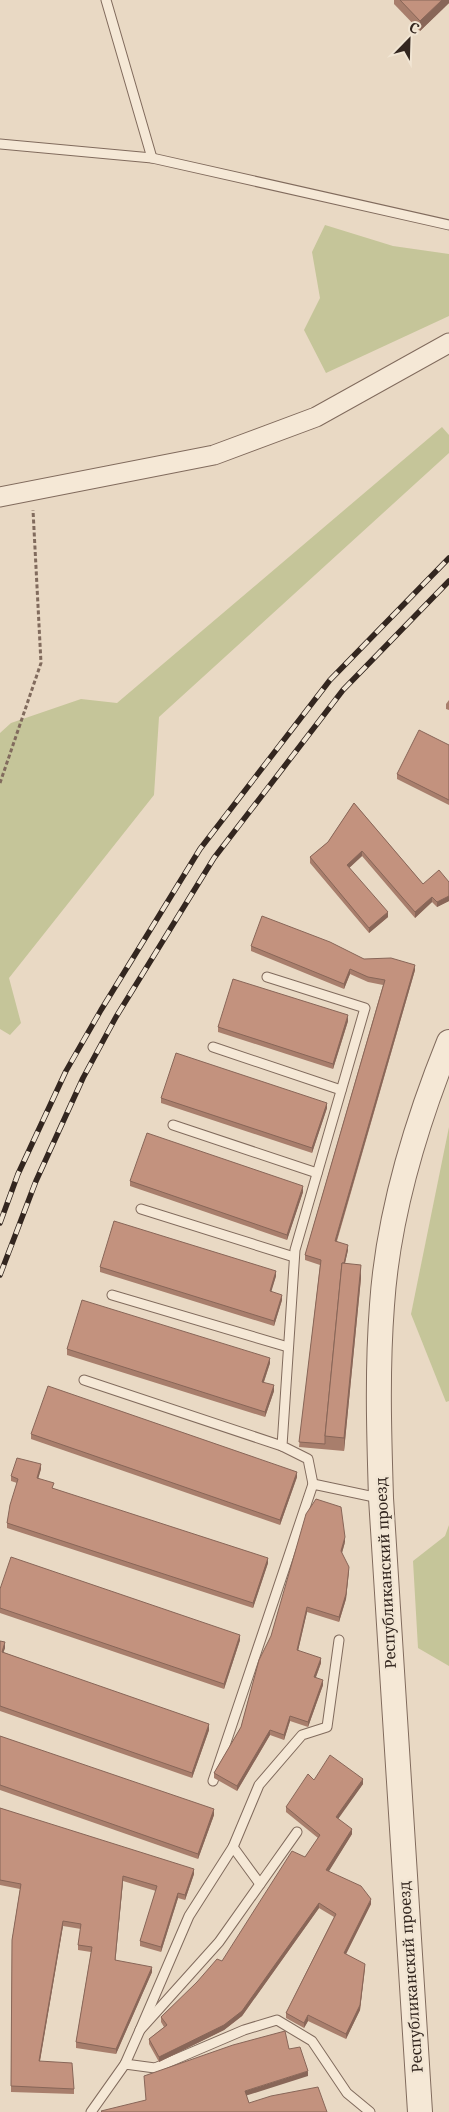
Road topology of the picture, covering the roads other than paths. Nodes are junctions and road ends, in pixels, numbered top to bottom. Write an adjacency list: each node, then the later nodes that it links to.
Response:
1 (106, 0): 3 (lane)
2 (0, 144): 3 (lane)
3 (152, 158): 4 (lane)
4 (449, 224)
5 (449, 343): 6 (street)
6 (0, 497)
7 (266, 977): 10 (lane)
8 (449, 1042): 20 (street, Республиканский проезд)
9 (213, 1047): 10 (lane)
10 (341, 1090): 12 (lane)
11 (172, 1125): 12 (lane)
12 (317, 1173): 14 (lane)
13 (141, 1209): 14 (lane)
14 (294, 1257): 16 (lane)
15 (112, 1295): 16 (lane)
16 (288, 1348): 18 (lane)
17 (84, 1380): 18 (lane)
18 (282, 1446): 19 (lane)
19 (313, 1484): 20 (lane); 22 (lane)
20 (381, 1498): 30 (street, Республиканский проезд)
21 (339, 1640): 24 (lane)
22 (213, 1781)
23 (297, 1832): 25 (lane)
24 (233, 1847): 25 (lane); 26 (lane)
25 (260, 1884): 26 (lane)
26 (140, 2030): 27 (lane)
27 (125, 2064): 28 (lane); 29 (lane)
28 (91, 2112)
29 (370, 2112)
30 (420, 2112)

